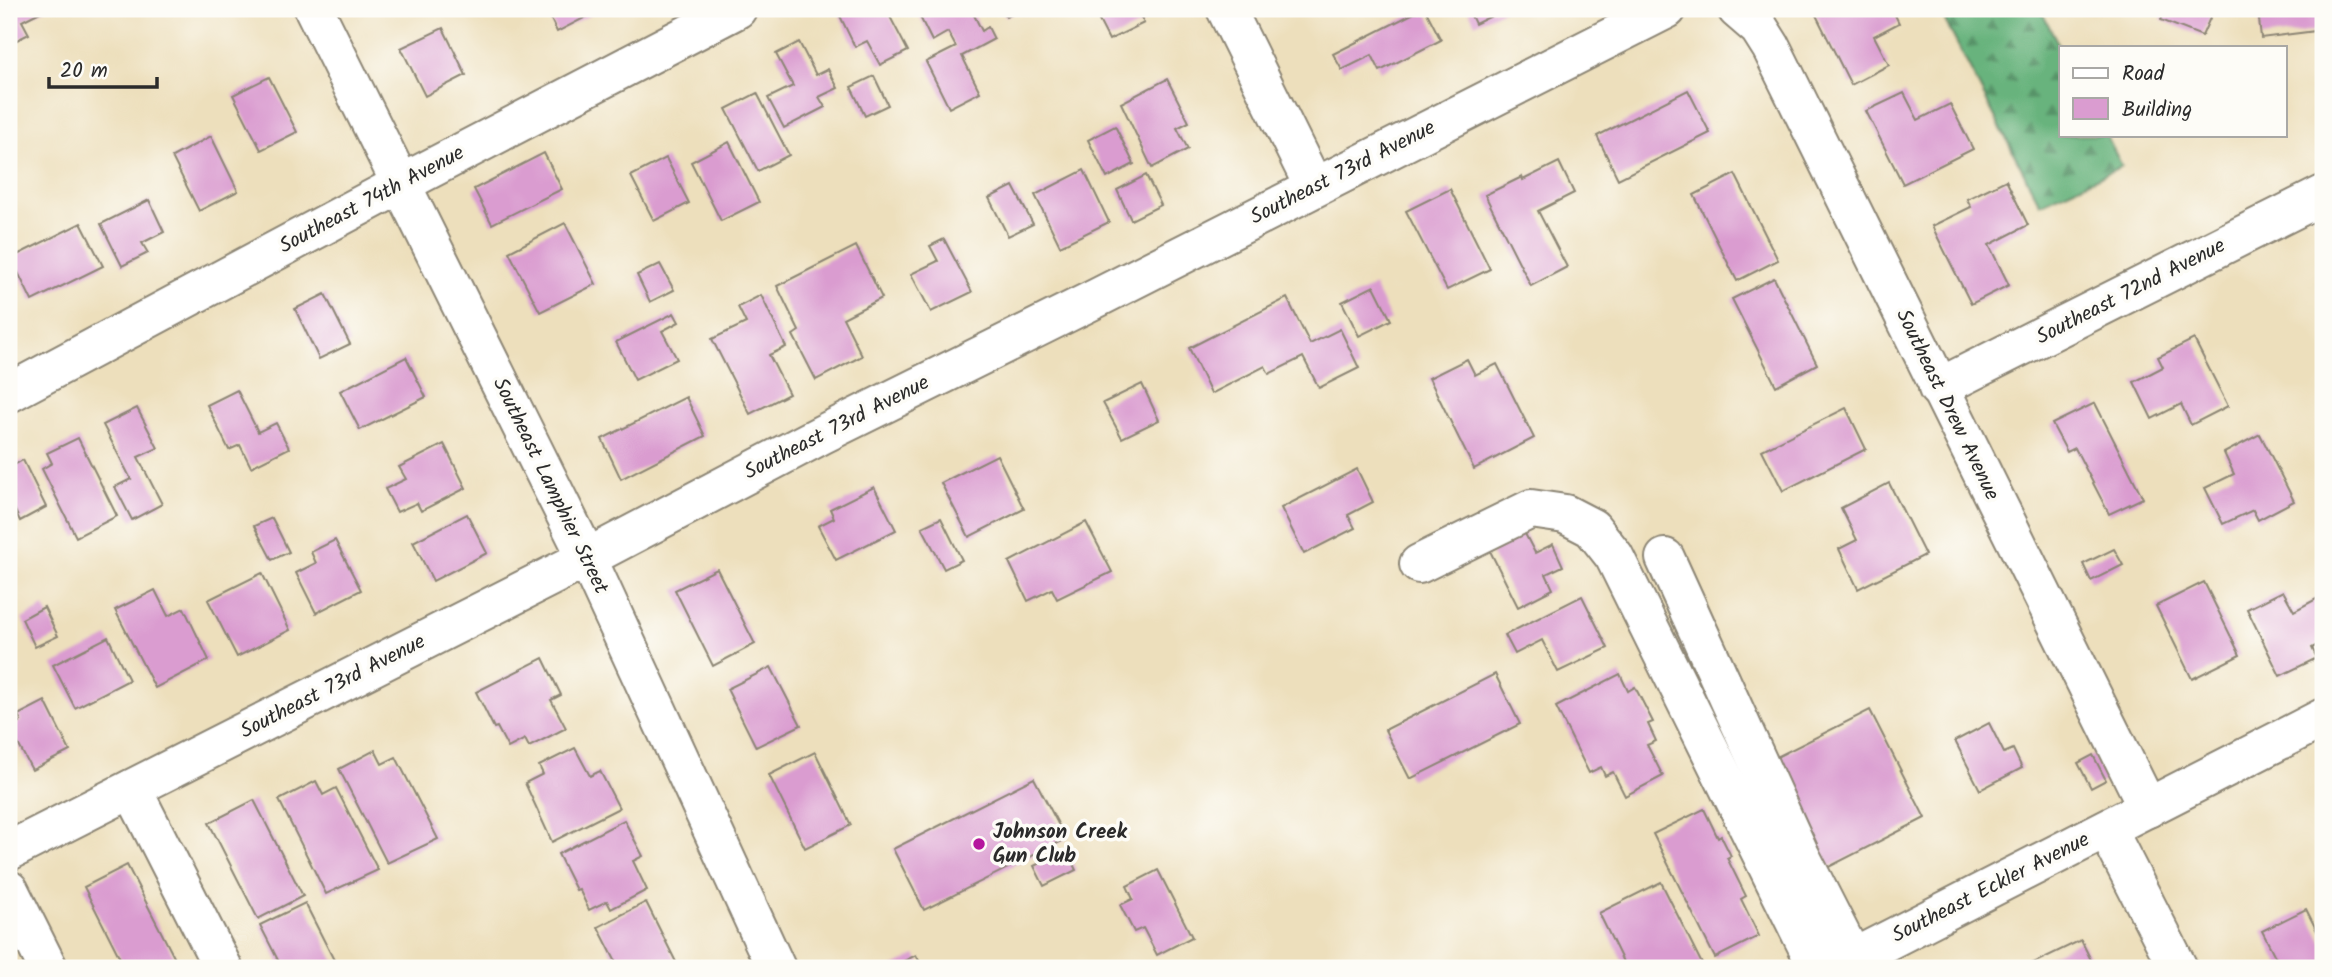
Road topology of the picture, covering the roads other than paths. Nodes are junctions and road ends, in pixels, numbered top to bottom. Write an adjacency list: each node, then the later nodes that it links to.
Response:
1 (314, 9): 6 (street, Southeast Lamphier Street)
2 (737, 9): 6 (street, Southeast 74th Avenue)
3 (1226, 9): 7 (street)
4 (1667, 9): 7 (street, Southeast 73rd Avenue)
5 (1738, 9): 9 (street, Southeast Drew Avenue)
6 (401, 184): 10 (street, Southeast 74th Avenue); 11 (street, Southeast Lamphier Street)
7 (1314, 187): 11 (street, Southeast 73rd Avenue)
8 (2323, 195): 9 (street, Southeast 72nd Avenue)
9 (1938, 388): 16 (street, Southeast Drew Avenue)
10 (9, 393)
11 (587, 558): 15 (street, Southeast 73rd Avenue); 23 (street, Southeast Lamphier Street)
12 (1665, 558): 20 (street)
13 (1419, 564): 20 (street)
14 (2323, 718): 16 (street, Southeast Eckler Avenue)
15 (132, 789): 18 (street, Southeast 73rd Avenue); 22 (street)
16 (2148, 808): 17 (street, Southeast Eckler Avenue)
17 (2107, 829): 20 (street, Southeast Eckler Avenue); 24 (street)
18 (9, 851)
19 (9, 890): 21 (street)
20 (1835, 965)
21 (48, 968)
22 (223, 968)
23 (775, 968)
24 (2178, 968)

